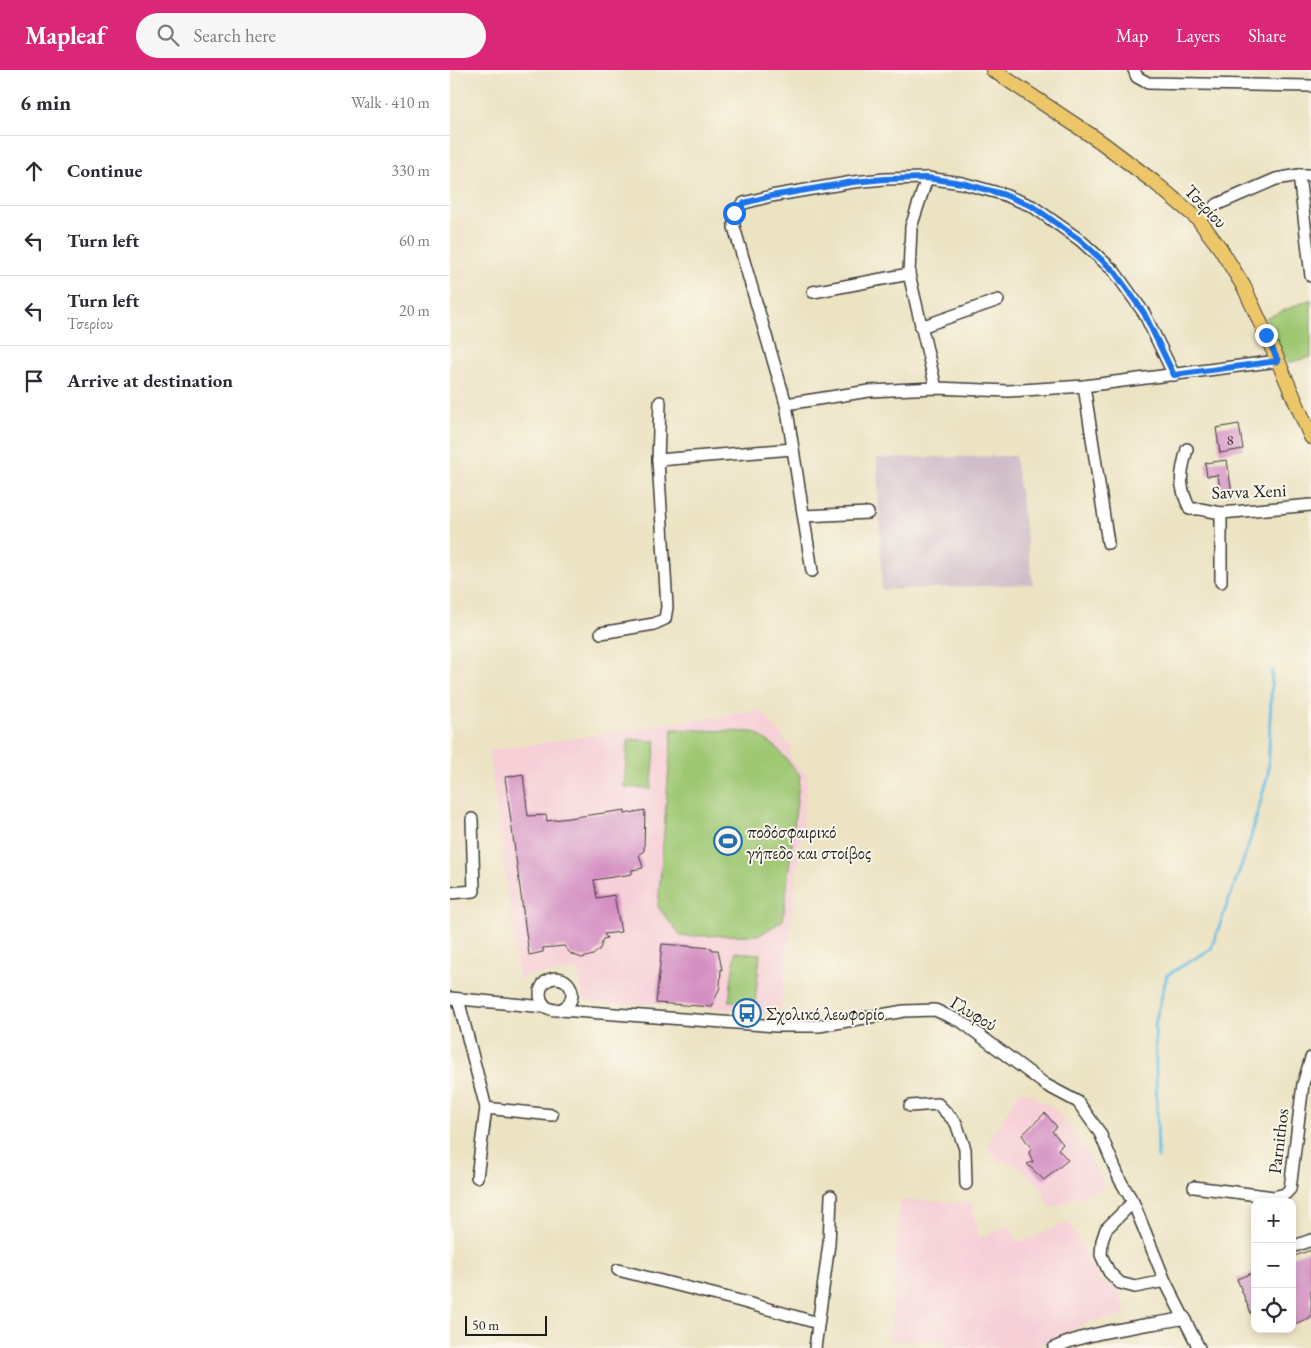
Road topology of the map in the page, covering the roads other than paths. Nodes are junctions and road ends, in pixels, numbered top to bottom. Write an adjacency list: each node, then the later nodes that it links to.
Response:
1 (993, 70): 6 (main road, Τσερίου)
2 (1134, 70): 3 (street)
3 (1311, 86)
4 (1305, 175): 6 (street); 8 (street)
5 (927, 178): 7 (street); 13 (street); 17 (street)
6 (1198, 219): 12 (main road, Τσερίου)
7 (909, 274): 9 (street); 11 (street)
8 (1311, 276)
9 (813, 292)
10 (998, 300): 11 (street)
11 (921, 327): 15 (street)
12 (1278, 361): 13 (street); 18 (main road, Τσερίου)
13 (1174, 375): 14 (street)
14 (1084, 386): 15 (street); 26 (street)
15 (936, 388): 17 (street)
16 (660, 402): 21 (street)
17 (786, 404): 19 (street)
18 (1311, 437)
19 (793, 449): 21 (street); 25 (street)
20 (1187, 449): 24 (street, Savva Xeni)
21 (658, 460): 29 (street)
22 (1311, 506): 24 (street, Savva Xeni)
23 (868, 513): 25 (street)
24 (1221, 513): 28 (street)
25 (804, 516): 27 (street)
26 (1108, 543)
27 (812, 571)
28 (1221, 582)
29 (601, 633)
30 (472, 819): 31 (street)
31 (450, 893)
32 (454, 998): 33 (street); 37 (street)
33 (544, 1007): 34 (street); 34 (street)
34 (561, 1010): 43 (street, Γλυφού)
35 (1311, 1058): 41 (street, Parnithos)
36 (910, 1106): 40 (street)
37 (486, 1108): 38 (street); 39 (street)
38 (552, 1115)
39 (477, 1177)
40 (966, 1184)
41 (1194, 1187)
42 (831, 1196): 49 (street)
43 (1133, 1202): 47 (street, Γλυφού); 47 (street)
44 (1311, 1240): 45 (street)
45 (1296, 1246)
46 (618, 1270): 49 (street)
47 (1165, 1281): 48 (street, Γλυφού)
48 (1184, 1318): 51 (street); 52 (street, Γλυφού)
49 (818, 1323): 50 (street)
50 (815, 1348)
51 (1054, 1348)
52 (1199, 1348)

